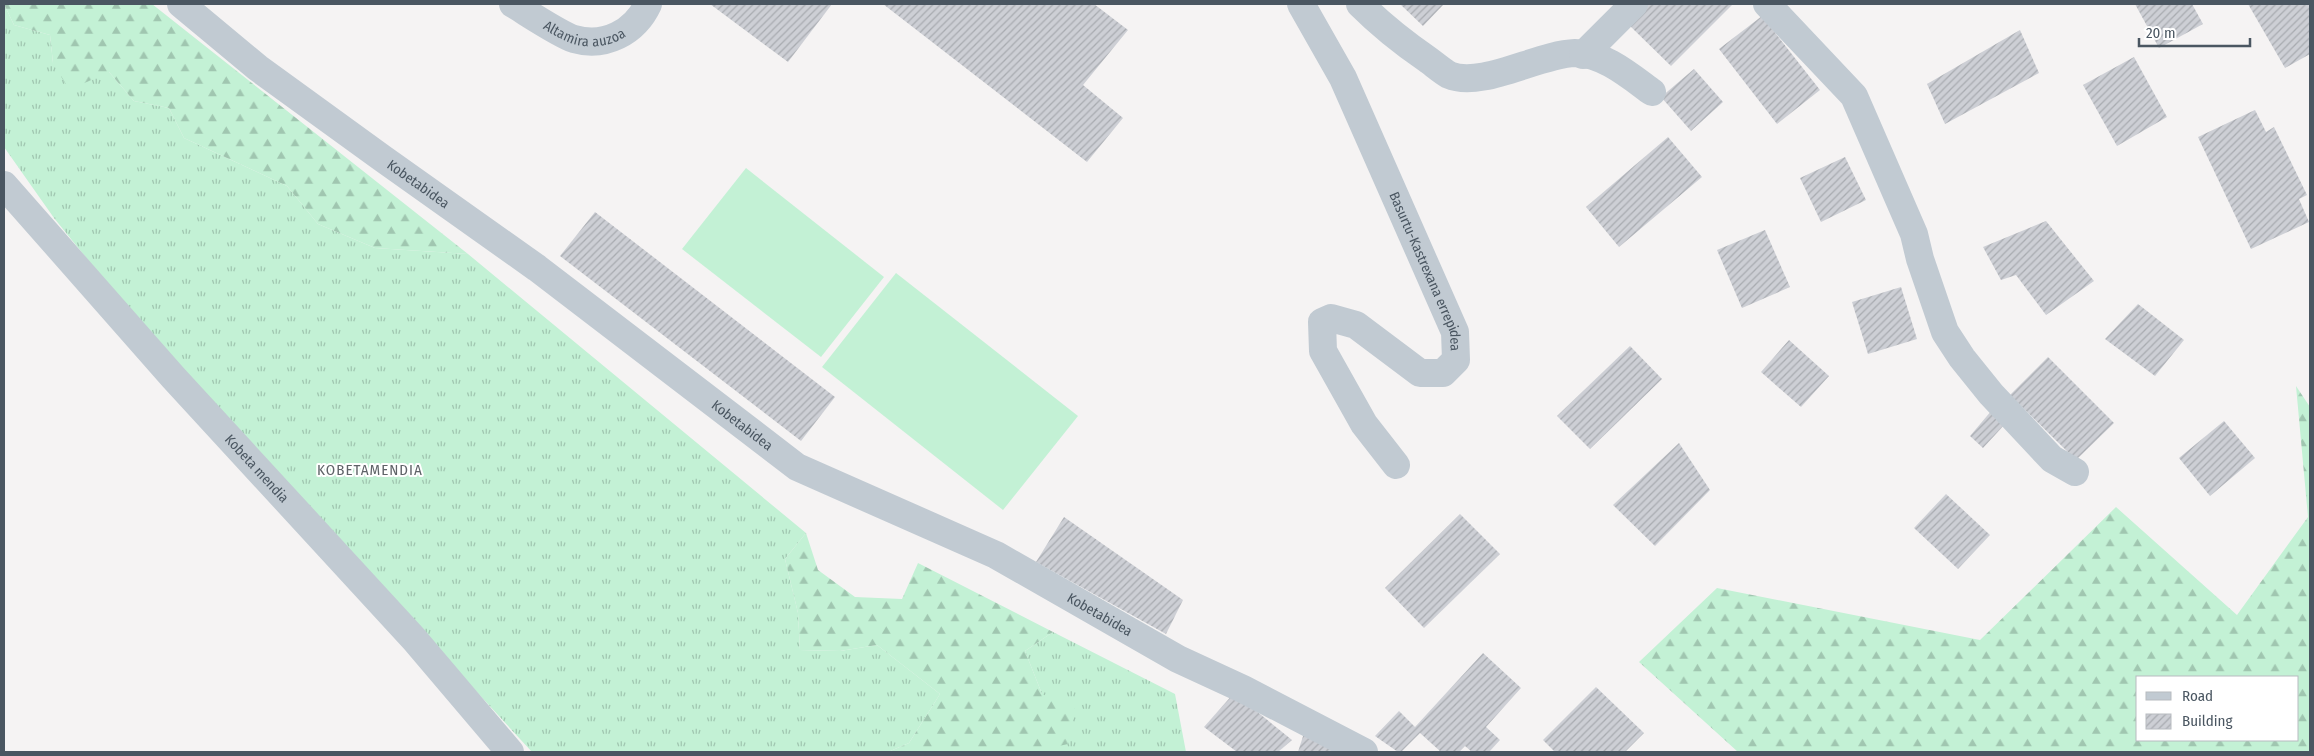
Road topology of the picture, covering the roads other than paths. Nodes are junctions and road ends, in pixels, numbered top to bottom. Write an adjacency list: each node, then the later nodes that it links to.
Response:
1 (181, 4): 14 (street, Kobetabidea)
2 (513, 4): 3 (street, Altamira auzoa)
3 (648, 4)
4 (1301, 4): 11 (street, Basurtu-Kastrexana errepidea)
5 (1360, 4): 8 (street)
6 (1634, 4): 8 (street)
7 (1767, 4): 12 (street)
8 (1583, 55): 9 (street)
9 (1652, 92)
10 (4, 185): 13 (street, Kobeta mendia)
11 (1396, 464)
12 (2075, 472)
13 (510, 752)
14 (1364, 752)

